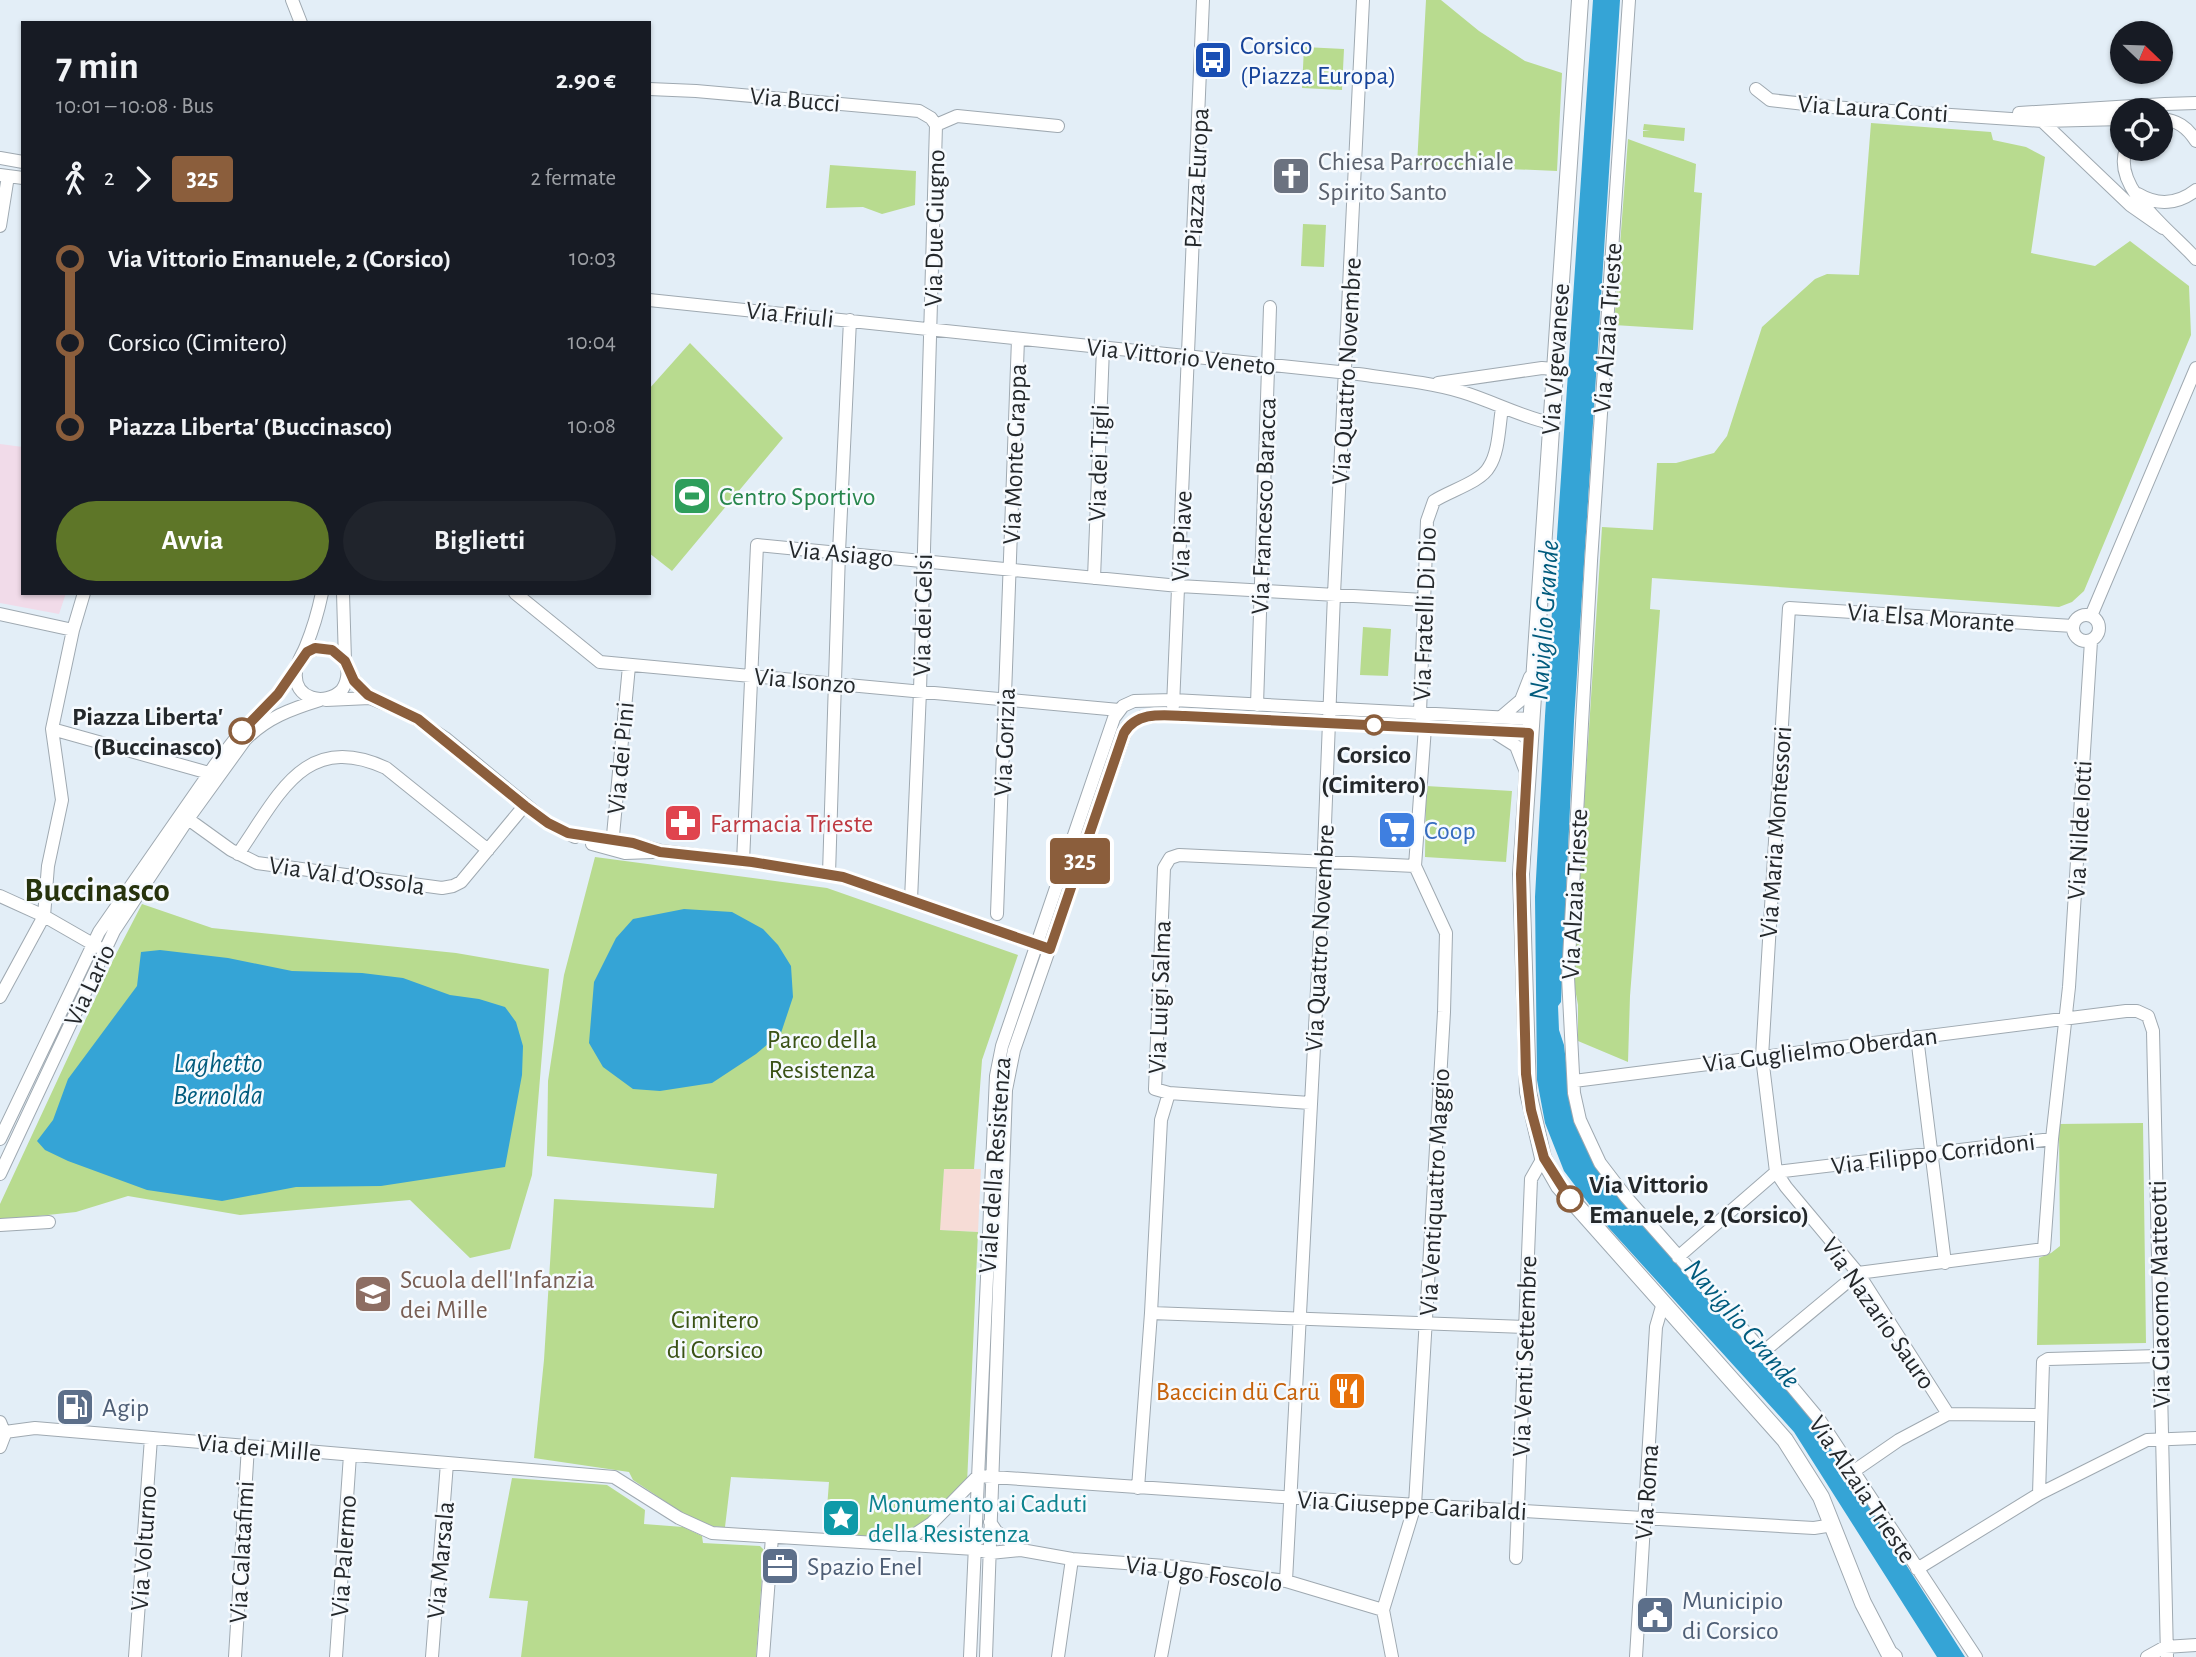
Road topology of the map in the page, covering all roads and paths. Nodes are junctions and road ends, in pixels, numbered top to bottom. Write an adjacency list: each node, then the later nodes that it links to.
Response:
1 (292, 0): 6 (street)
2 (1203, 0): 34 (street, Piazza Europa)
3 (1363, 0): 38 (street, Via Quattro Novembre)
4 (1580, 0): 37 (main road, Via Vigevanese)
5 (1629, 0): 105 (street, Via Alzaia Trieste)
6 (300, 21)
7 (651, 89): 16 (street, Via Bucci)
8 (1756, 89): 12 (street, Via Laura Conti)
9 (2196, 103): 10 (street)
10 (2173, 106)
11 (2110, 110): 12 (street)
12 (1994, 117): 14 (street)
13 (2110, 119): 14 (street)
14 (2042, 121): 26 (street)
15 (2173, 121): 18 (street)
16 (936, 125): 17 (street, Via Due Giugno); 31 (street, Via Due Giugno)
17 (1058, 126)
18 (2196, 141)
19 (0, 158): 21 (street)
20 (2125, 161): 23 (street)
21 (21, 162)
22 (4, 175): 25 (street)
23 (2133, 189): 24 (street); 26 (street)
24 (2196, 190)
25 (0, 226)
26 (2163, 228): 27 (street)
27 (2196, 260)
28 (651, 300): 30 (street, Via Friuli)
29 (1270, 307): 35 (street, Via Francesco Baracca)
30 (850, 320): 31 (street, Via Friuli); 42 (street)
31 (931, 329): 32 (street, Via Vittorio Veneto); 43 (street, Via dei Gelsi)
32 (1018, 339): 33 (street, Via Vittorio Veneto); 44 (street, Via Monte Grappa)
33 (1103, 348): 34 (street, Via Vittorio Veneto); 45 (street, Via dei Tigli)
34 (1187, 356): 35 (street, Via Vittorio Veneto); 46 (street, Via Piave)
35 (1267, 365): 38 (street, Via Vittorio Veneto); 47 (street, Via Francesco Baracca)
36 (2196, 368): 56 (street)
37 (1554, 369): 39 (street, Via Vittorio Veneto); 41 (main road, Via Vigevanese)
38 (1346, 373): 39 (street, Via Vittorio Veneto); 48 (street, Via Quattro Novembre)
39 (1431, 384): 40 (street, Via Vittorio Veneto)
40 (1502, 408): 41 (street, Via Vittorio Veneto); 53 (street, Via Fratelli Di Dio)
41 (1550, 423): 60 (main road, Via Vigevanese)
42 (839, 552): 43 (street, Via Asiago); 64 (street, Via Asiago); 65 (street)
43 (923, 561): 44 (street, Via Asiago); 66 (street, Via dei Gelsi)
44 (1010, 569): 45 (street, Via Asiago); 68 (street, Via Gorizia)
45 (1094, 578): 46 (street, Via Asiago)
46 (1179, 586): 47 (street, Via Asiago); 70 (street, Via Piave)
47 (1260, 590): 48 (street, Via Asiago); 71 (street, Via Francesco Baracca)
48 (1334, 594): 53 (street, Via Asiago); 72 (street, Via Quattro Novembre)
49 (84, 595): 58 (street)
50 (323, 595): 61 (street, Via Lario)
51 (343, 595): 62 (street)
52 (517, 595): 63 (street, Via Isonzo)
53 (1424, 600): 74 (street, Via Fratelli Di Dio)
54 (1789, 608): 57 (street, Via Elsa Morante); 104 (street, Via Maria Montessori)
55 (0, 614): 58 (street)
56 (2091, 616): 57 (street); 59 (street)
57 (2073, 626): 59 (street)
58 (73, 630): 80 (street)
59 (2091, 640): 102 (street, Via Nilde Iotti)
60 (1534, 663): 76 (street); 78 (main road, Via Vigevanese)
61 (298, 664): 62 (street); 69 (street); 83 (street, Via Lario)
62 (346, 664): 67 (street); 69 (street)
63 (629, 666): 64 (street, Via Isonzo); 86 (street, Via dei Pini)
64 (751, 675): 65 (street, Via Isonzo); 89 (street)
65 (835, 683): 66 (street, Via Isonzo); 92 (street)
66 (920, 691): 68 (street, Via Isonzo); 94 (street, Via dei Gelsi)
67 (374, 699): 69 (street); 84 (street)
68 (1006, 699): 73 (street, Via Isonzo); 95 (street, Via Gorizia)
69 (323, 700): 85 (street, Via Lario)
70 (1173, 700): 71 (street); 73 (street); 75 (street, Via Piave)
71 (1257, 705): 72 (street)
72 (1329, 709): 74 (street); 77 (street, Via Quattro Novembre)
73 (1119, 710): 98 (street, Viale della Resistenza)
74 (1420, 713): 76 (street); 79 (street, Via Fratelli Di Dio)
75 (1173, 715): 77 (street, Viale della Resistenza); 99 (street, Viale della Resistenza)
76 (1501, 717): 78 (street)
77 (1329, 723): 79 (street, Viale della Resistenza); 90 (street, Via Quattro Novembre)
78 (1529, 726): 81 (street, Viale della Resistenza); 82 (main road, Via Vigevanese)
79 (1425, 727): 81 (street, Viale della Resistenza); 91 (street, Via Ventiquattro Maggio)
80 (52, 729): 83 (street); 96 (street)
81 (1490, 731): 82 (street)
82 (1526, 772): 111 (main road, Via Vigevanese)
83 (209, 773): 97 (street, Via Lario)
84 (525, 806): 86 (street); 87 (street, Via Val d'Ossola)
85 (188, 819): 88 (street, Via Val d'Ossola); 100 (street, Via Lario)
86 (612, 845): 89 (street)
87 (488, 850): 88 (street, Via Val d'Ossola); 88 (street)
88 (238, 854)
89 (743, 862): 92 (street)
90 (1323, 863): 91 (street, Via Luigi Salma); 106 (street, Via Luigi Salma); 107 (street, Via Quattro Novembre)
91 (1415, 866): 124 (street, Via Ventiquattro Maggio)
92 (829, 874): 94 (street)
93 (0, 896): 96 (street)
94 (911, 900): 98 (street)
95 (997, 914)
96 (44, 916): 97 (street); 101 (street)
97 (92, 944): 100 (street); 108 (street, Via Lario)
98 (1037, 944): 99 (street); 114 (street, Viale della Resistenza)
99 (1050, 949): 114 (street, Viale della Resistenza)
100 (105, 951): 113 (street, Via Lario)
101 (0, 997)
102 (2066, 1019): 103 (street, Via Guglielmo Oberdan); 109 (street, Via Nilde Iotti); 128 (street, Via Giacomo Matteotti)
103 (1917, 1037): 104 (street, Via Guglielmo Oberdan); 110 (street)
104 (1762, 1057): 105 (street, Via Guglielmo Oberdan); 112 (street, Via Nazario Sauro)
105 (1574, 1080): 117 (street, Via Alzaia Trieste)
106 (1169, 1093): 107 (street); 121 (street, Via Luigi Salma)
107 (1310, 1103): 122 (street, Via Quattro Novembre)
108 (0, 1139)
109 (2052, 1139): 110 (street, Via Filippo Corridoni); 118 (street, Via Nilde Iotti)
110 (1932, 1154): 112 (street, Via Filippo Corridoni); 118 (street)
111 (1544, 1158): 120 (main road, Via Vigevanese); 125 (street, Via Venti Settembre)
112 (1776, 1172): 117 (street); 119 (street, Via Nazario Sauro)
113 (0, 1174)
114 (995, 1215): 141 (street, Viale della Resistenza)
115 (49, 1222): 116 (street)
116 (0, 1225)
117 (1678, 1257): 127 (street, Via Alzaia Trieste)
118 (1945, 1263): 119 (street)
119 (1858, 1273): 127 (street); 129 (street, Via Nazario Sauro)
120 (1663, 1303): 123 (main road, Via Vigevanese); 126 (street, Via Roma)
121 (1151, 1313): 122 (street); 142 (street, Via Luigi Salma)
122 (1300, 1318): 124 (street); 144 (street, Via Quattro Novembre)
123 (1679, 1322): 126 (street); 149 (main road, Via Vigevanese)
124 (1427, 1323): 125 (street); 145 (street, Via Ventiquattro Maggio)
125 (1525, 1327): 146 (street, Via Venti Settembre)
126 (1656, 1327): 147 (street, Via Roma)
127 (1763, 1352): 140 (street, Via Alzaia Trieste)
128 (2160, 1356): 130 (street); 134 (street, Via Giacomo Matteotti)
129 (1948, 1414): 130 (street); 140 (street)
130 (2040, 1415): 143 (street)
131 (2, 1427): 132 (street, Via dei Mille); 136 (street)
132 (151, 1438): 135 (street, Via dei Mille); 164 (street, Via Volturno)
133 (2196, 1438): 134 (street)
134 (2162, 1439): 143 (street); 162 (street, Via Giacomo Matteotti)
135 (248, 1446): 137 (street, Via dei Mille); 165 (street, Via Calatafimi)
136 (0, 1447)
137 (350, 1455): 138 (street, Via dei Mille); 166 (street, Via Palermo)
138 (447, 1463): 139 (street, Via dei Mille); 167 (street, Via Marsala)
139 (513, 1469): 150 (street, Via Ugo Foscolo)
140 (1854, 1471): 158 (street, Via Alzaia Trieste)
141 (985, 1476): 142 (street, Via Giuseppe Garibaldi); 148 (street, Viale della Resistenza); 151 (street); 152 (street, Viale della Resistenza)
142 (1138, 1488): 144 (street, Via Giuseppe Garibaldi)
143 (2039, 1494): 158 (street)
144 (1290, 1497): 145 (street, Via Giuseppe Garibaldi); 159 (street, Via Quattro Novembre)
145 (1415, 1505): 146 (street, Via Giuseppe Garibaldi); 160 (street, Via Ventiquattro Maggio)
146 (1518, 1511): 147 (street, Via Giuseppe Garibaldi); 155 (street, Via Venti Settembre)
147 (1644, 1518): 149 (street, Via Giuseppe Garibaldi); 174 (street, Via Roma)
148 (990, 1522): 153 (street, Via Ugo Foscolo); 154 (street, Viale della Resistenza)
149 (1833, 1525): 163 (main road, Via Vigevanese)
150 (772, 1537): 151 (street, Via Ugo Foscolo); 168 (street)
151 (899, 1546): 152 (street, Via Ugo Foscolo)
152 (975, 1549): 154 (street, Via Ugo Foscolo); 169 (street, Viale della Resistenza)
153 (1021, 1550): 154 (street, Via Ugo Foscolo); 156 (street, Via Ugo Foscolo)
154 (990, 1553): 170 (street, Viale della Resistenza)
155 (1516, 1558)
156 (1072, 1559): 157 (street, Via Ugo Foscolo); 171 (street)
157 (1178, 1567): 159 (street, Via Ugo Foscolo); 172 (street)
158 (1916, 1569): 175 (street, Via Alzaia Trieste)
159 (1286, 1581): 160 (street, Via Ugo Foscolo)
160 (1383, 1610): 173 (street, Via Ventiquattro Maggio)
161 (2196, 1645): 162 (street)
162 (2166, 1652): 176 (street)
163 (1894, 1656)
164 (135, 1657)
165 (235, 1657)
166 (336, 1657)
167 (432, 1657)
168 (763, 1657)
169 (970, 1657)
170 (986, 1657)
171 (1058, 1657)
172 (1161, 1657)
173 (1392, 1657)
174 (1636, 1657)
175 (1976, 1657)
176 (2147, 1657)

